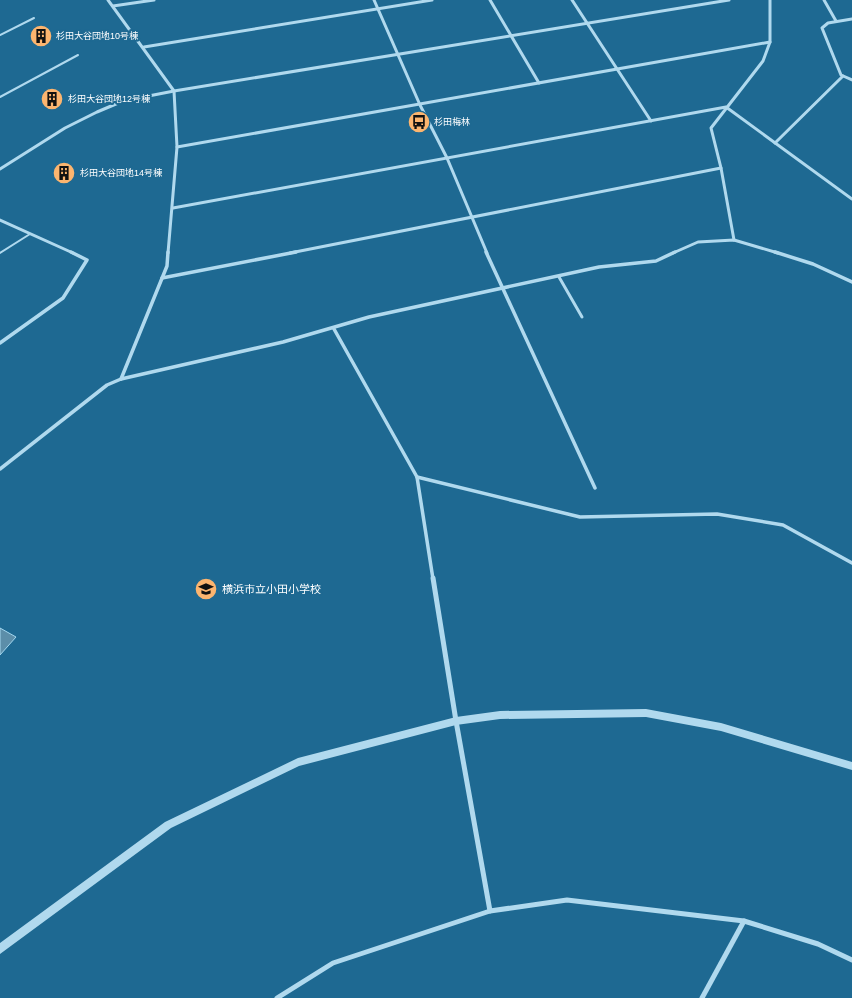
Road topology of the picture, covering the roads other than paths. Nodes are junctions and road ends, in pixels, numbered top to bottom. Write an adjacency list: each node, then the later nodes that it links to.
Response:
1 (108, 0): 10 (street)
2 (154, 0): 10 (street)
3 (374, 0): 11 (street)
4 (432, 0): 11 (street)
5 (490, 0): 17 (street)
6 (572, 0): 15 (street)
7 (729, 0): 15 (street)
8 (770, 0): 18 (street)
9 (824, 0): 14 (street)
10 (113, 6): 19 (street)
11 (378, 8): 19 (street); 21 (street)
12 (34, 18): 16 (lane)
13 (852, 19): 14 (street)
14 (836, 21): 23 (street)
15 (587, 23): 17 (street); 22 (street)
16 (0, 35)
17 (511, 36): 21 (street); 25 (street)
18 (770, 42): 22 (street); 29 (street)
19 (144, 46): 26 (street)
20 (78, 54): 27 (lane)
21 (399, 55): 26 (street); 28 (street)
22 (618, 70): 25 (street); 30 (street)
23 (843, 76): 24 (street); 31 (street)
24 (852, 80)
25 (539, 83): 28 (street)
26 (174, 91): 32 (street); 35 (street)
27 (0, 97)
28 (420, 105): 32 (street); 33 (street)
29 (726, 107): 30 (street); 31 (street); 34 (street)
30 (651, 121): 33 (street)
31 (775, 142): 36 (street)
32 (177, 147): 37 (street)
33 (447, 158): 37 (street); 38 (street)
34 (721, 168): 38 (street); 41 (street)
35 (0, 169)
36 (852, 199)
37 (173, 208): 44 (street)
38 (472, 219): 44 (street); 46 (street)
39 (0, 220): 40 (street)
40 (30, 234): 42 (lane); 49 (street)
41 (734, 240): 43 (street); 45 (street)
42 (0, 253)
43 (559, 277): 46 (street); 47 (lane)
44 (162, 278): 50 (street)
45 (852, 282)
46 (504, 288): 48 (street); 53 (street)
47 (582, 317)
48 (334, 329): 50 (street); 52 (street)
49 (0, 343)
50 (121, 379): 51 (street)
51 (0, 469)
52 (417, 477): 54 (street); 55 (street)
53 (595, 488)
54 (852, 563)
55 (456, 721): 56 (street); 57 (street); 59 (street)
56 (852, 766)
57 (490, 911): 58 (street); 61 (street)
58 (744, 921): 60 (street); 62 (street)
59 (0, 949)
60 (852, 960)
61 (276, 998)
62 (702, 998)

